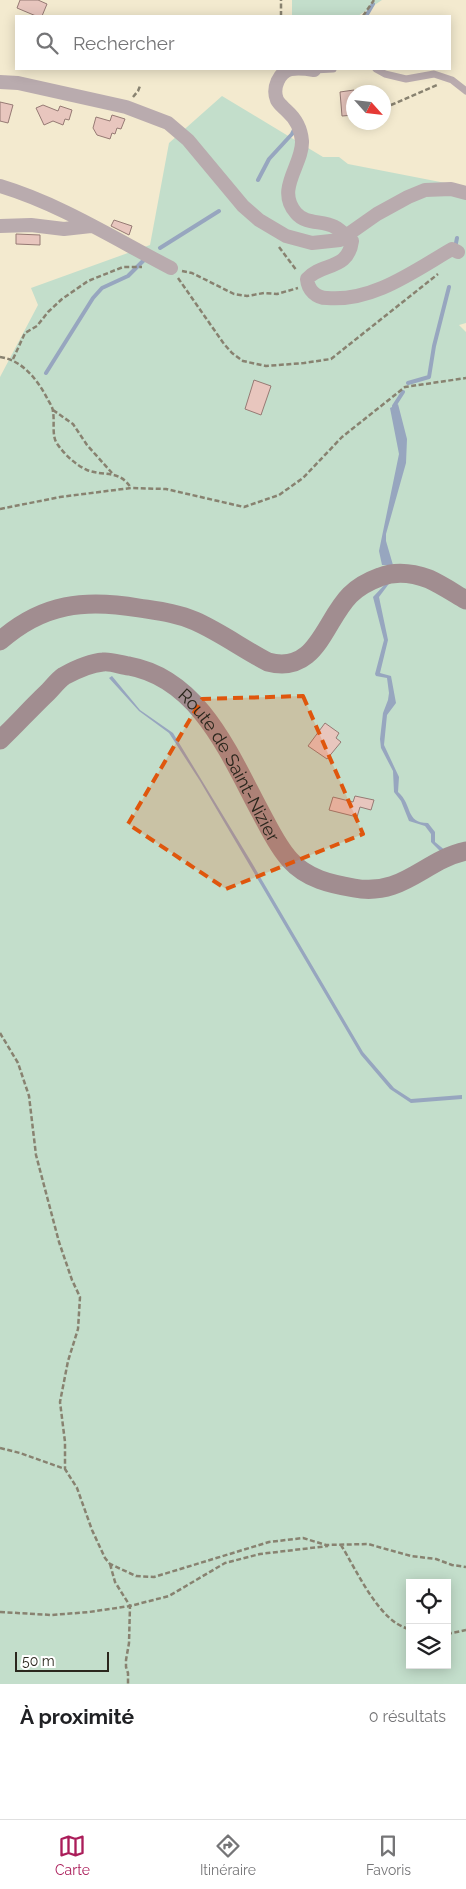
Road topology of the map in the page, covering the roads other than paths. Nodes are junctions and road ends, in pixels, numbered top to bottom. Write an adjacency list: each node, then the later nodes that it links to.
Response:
1 (290, 70): 9 (street)
2 (378, 70): 4 (lane)
3 (0, 82): 9 (street)
4 (466, 91)
5 (0, 186): 8 (street)
6 (466, 193): 9 (street)
7 (0, 226): 8 (street)
8 (91, 226): 11 (street)
9 (345, 235): 10 (street)
10 (458, 252)
11 (171, 268)
12 (466, 600): 13 (main road)
13 (0, 641)
14 (0, 740): 15 (main road, Route de Saint-Nizier)
15 (466, 851)

